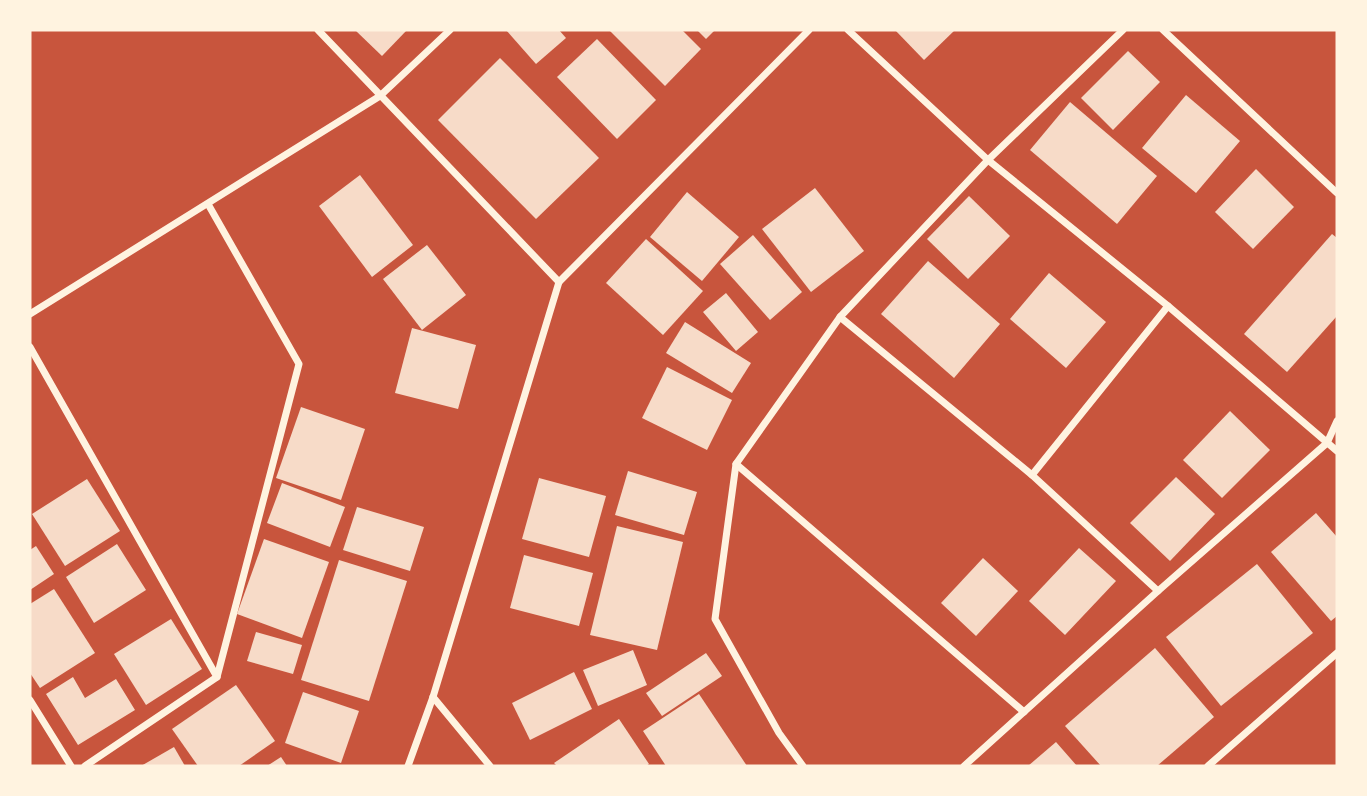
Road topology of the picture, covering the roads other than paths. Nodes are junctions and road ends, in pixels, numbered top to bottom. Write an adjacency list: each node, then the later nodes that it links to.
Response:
1 (318, 30): 7 (street)
2 (450, 30): 7 (street)
3 (809, 30): 11 (street)
4 (848, 30): 8 (street)
5 (1123, 30): 8 (street)
6 (1163, 30): 9 (street)
7 (380, 96): 10 (street); 11 (street)
8 (988, 160): 12 (street); 14 (street)
9 (1337, 193)
10 (208, 204): 13 (street); 23 (street)
11 (559, 282): 24 (street)
12 (1168, 306): 17 (street); 20 (street)
13 (30, 314)
14 (840, 317): 19 (street); 20 (street)
15 (30, 346): 23 (street)
16 (1337, 421): 17 (street)
17 (1328, 443): 18 (street); 21 (street)
18 (1337, 451)
19 (736, 464): 26 (street); 31 (street)
20 (1032, 475): 21 (street)
21 (1158, 591): 26 (street)
22 (1337, 653): 33 (street)
23 (217, 677): 28 (street)
24 (433, 697): 29 (street); 30 (street)
25 (30, 700): 27 (street)
26 (1024, 712): 32 (street)
27 (71, 766)
28 (85, 766)
29 (408, 766)
30 (490, 766)
31 (803, 766)
32 (964, 766)
33 (1208, 766)

